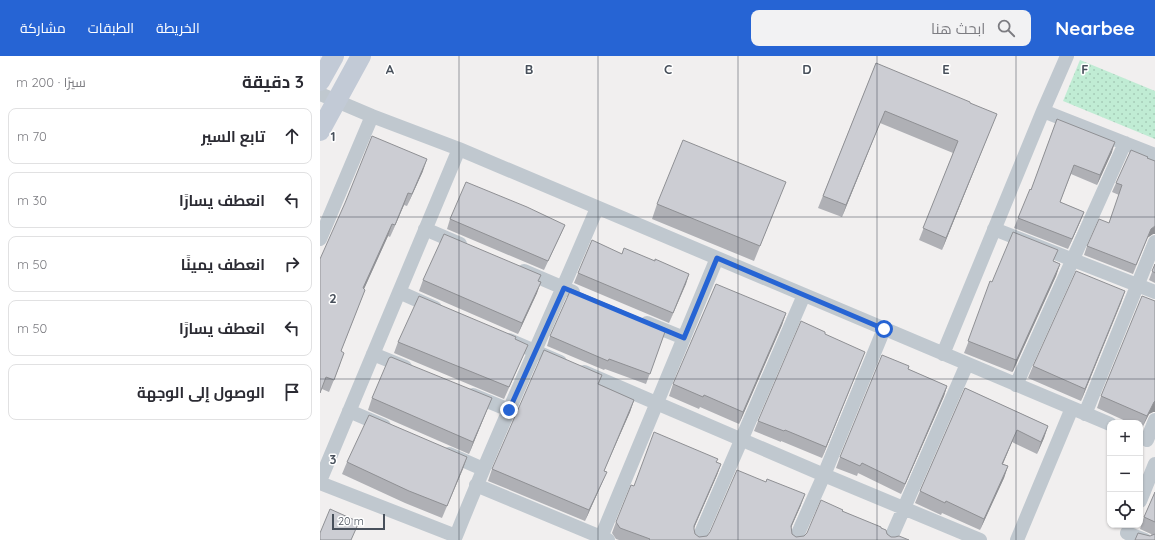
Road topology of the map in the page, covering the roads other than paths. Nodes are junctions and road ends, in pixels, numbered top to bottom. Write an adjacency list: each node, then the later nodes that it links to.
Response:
1 (334, 56): 4 (main road)
2 (362, 56): 5 (main road)
3 (1067, 56): 6 (street)
4 (320, 81)
5 (328, 97): 7 (street); 8 (main road)
6 (1043, 112): 9 (street); 14 (street)
7 (372, 116): 10 (street); 15 (street)
8 (320, 131)
9 (1125, 142): 11 (street); 19 (street)
10 (459, 149): 12 (street); 13 (street)
11 (1155, 155)
12 (597, 208): 18 (street); 22 (street)
13 (425, 229): 17 (street); 23 (street)
14 (994, 229): 19 (street); 34 (street)
15 (320, 239)
16 (1155, 242): 21 (street)
17 (469, 247)
18 (717, 258): 25 (street); 31 (street)
19 (1073, 259): 21 (street); 37 (street)
20 (513, 266): 22 (street)
21 (1137, 284): 24 (street); 43 (street)
22 (564, 288): 26 (street); 32 (street)
23 (399, 292): 27 (street); 33 (street)
24 (1155, 292)
25 (804, 295): 29 (street); 47 (street)
26 (585, 297)
27 (449, 314)
28 (634, 317): 31 (street)
29 (884, 329): 34 (street); 52 (street)
30 (499, 336): 32 (street)
31 (684, 338): 39 (street)
32 (535, 351): 39 (street); 42 (street)
33 (373, 354): 36 (street); 41 (street)
34 (943, 354): 35 (street)
35 (967, 364): 37 (street); 56 (street)
36 (416, 372)
37 (1016, 384): 40 (street)
38 (459, 389): 42 (street)
39 (657, 402): 47 (street); 59 (street)
40 (1072, 408): 43 (street); 64 (street)
41 (349, 410): 46 (street); 53 (street)
42 (509, 410): 51 (street)
43 (1086, 414): 45 (street)
44 (1155, 420): 48 (street)
45 (1107, 423)
46 (398, 432)
47 (741, 440): 52 (street); 60 (street)
48 (1147, 440)
49 (434, 448): 51 (street)
50 (1155, 464): 55 (street)
51 (484, 469): 54 (street)
52 (824, 475): 56 (street); 61 (street)
53 (320, 482): 58 (street)
54 (476, 485): 58 (street); 59 (street)
55 (1143, 494)
56 (904, 508): 62 (street); 63 (street)
57 (1127, 533): 65 (street)
58 (455, 538)
59 (603, 539)
60 (698, 540)
61 (795, 540)
62 (890, 540)
63 (980, 540)
64 (1017, 540)
65 (1145, 540)

